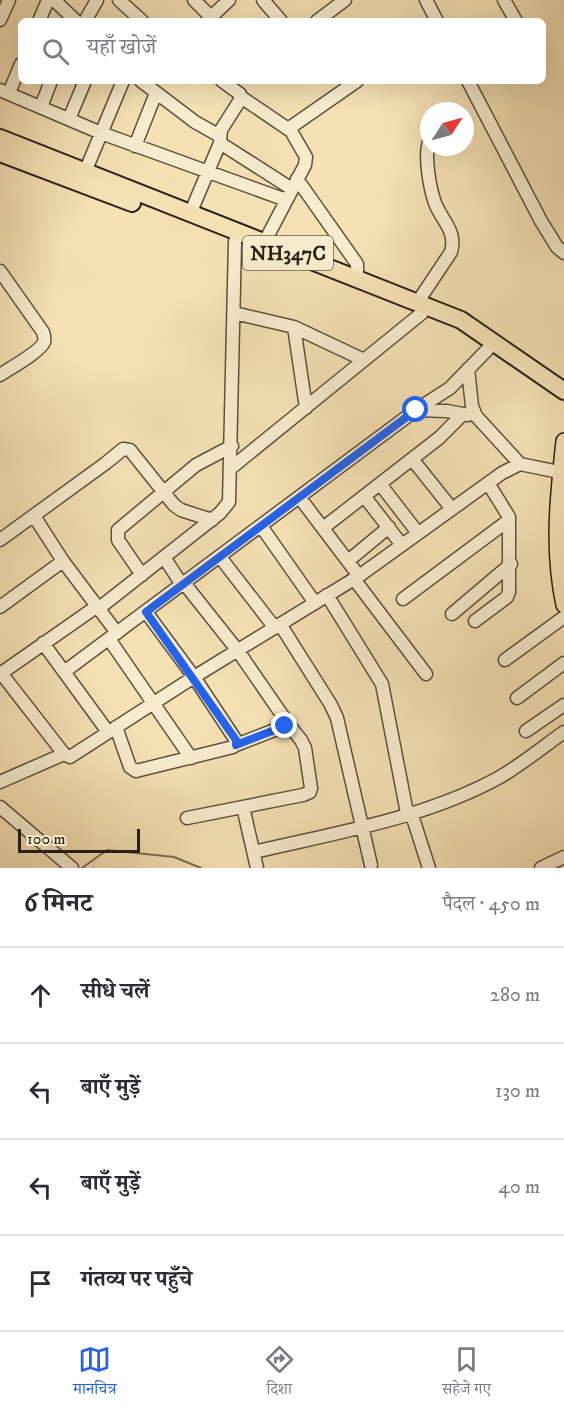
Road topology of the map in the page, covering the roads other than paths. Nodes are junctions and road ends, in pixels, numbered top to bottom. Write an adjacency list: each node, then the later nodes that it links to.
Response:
1 (9, 0): 12 (street)
2 (48, 0): 13 (street)
3 (54, 0): 14 (street)
4 (97, 0): 15 (street)
5 (118, 0): 16 (street)
6 (194, 0): 17 (street)
7 (229, 0): 18 (street)
8 (263, 0): 19 (street)
9 (345, 0): 20 (street)
10 (504, 0): 22 (street)
11 (429, 1): 21 (street)
12 (1, 17)
13 (40, 18)
14 (73, 18)
15 (87, 18)
16 (139, 18)
17 (208, 18)
18 (210, 18)
19 (278, 18)
20 (321, 18)
21 (436, 18)
22 (514, 18)
23 (18, 69): 31 (street)
24 (50, 84): 33 (street)
25 (83, 84): 34 (street)
26 (122, 84): 36 (street)
27 (145, 84): 32 (street)
28 (353, 84): 35 (street)
29 (470, 84): 48 (street)
30 (239, 89): 35 (street); 37 (street)
31 (4, 91): 33 (street)
32 (156, 93): 37 (street); 39 (street)
33 (41, 107): 34 (street)
34 (69, 119): 36 (street)
35 (288, 129): 43 (street)
36 (101, 134): 39 (street); 41 (street)
37 (220, 139): 42 (street); 43 (street)
38 (1, 144): 41 (highway, NH347C); 46 (highway, NH347C)
39 (135, 146): 42 (street)
40 (426, 156): 51 (street)
41 (85, 172): 45 (highway, NH347C)
42 (208, 173): 44 (street); 45 (street)
43 (295, 184): 44 (street); 50 (street)
44 (286, 200): 47 (street)
45 (190, 214): 47 (highway, NH347C)
46 (235, 241): 51 (highway, NH347C); 52 (street)
47 (264, 243): 50 (highway, NH347C)
48 (564, 253)
49 (0, 271): 58 (street)
50 (357, 279): 51 (highway, NH347C)
51 (420, 308): 54 (highway, NH347C); 55 (street); 56 (highway, NH347C)
52 (234, 313): 53 (street); 66 (street)
53 (294, 327): 55 (street); 61 (street)
54 (488, 349): 56 (highway, NH347C); 57 (street)
55 (364, 360): 61 (street)
56 (522, 367): 59 (highway, NH347C); 60 (highway, NH347C)
57 (468, 369): 62 (street); 64 (street)
58 (0, 375)
59 (564, 391)
60 (564, 401)
61 (306, 408): 69 (street)
62 (416, 410): 63 (street); 75 (street)
63 (462, 414): 64 (street); 67 (street)
64 (476, 416): 68 (street)
65 (564, 441): 70 (main road)
66 (232, 446): 69 (street); 73 (street)
67 (412, 459): 72 (street); 76 (street)
68 (520, 464): 70 (street); 71 (street)
69 (231, 468): 78 (street)
70 (562, 473): 97 (main road)
71 (488, 483): 76 (street); 79 (street)
72 (380, 484): 74 (street); 83 (street)
73 (162, 493): 77 (street); 78 (street); 91 (street)
74 (364, 496): 81 (street); 82 (street)
75 (300, 498): 80 (street); 82 (street)
76 (452, 509): 83 (street)
77 (34, 516): 84 (street); 88 (street)
78 (212, 520): 86 (street)
79 (509, 520): 90 (street); 95 (street)
80 (261, 526): 87 (street); 96 (street)
81 (389, 527): 85 (street); 89 (street)
82 (323, 528): 89 (street)
83 (418, 533): 85 (street)
84 (0, 540)
85 (402, 545): 92 (street)
86 (164, 557): 91 (street); 93 (street)
87 (219, 557): 93 (street); 104 (street)
88 (63, 561): 98 (street); 99 (street)
89 (348, 561): 92 (street)
90 (511, 564): 101 (street); 103 (street)
91 (142, 575): 99 (street)
92 (357, 578): 94 (street); 112 (street)
93 (183, 584): 100 (street); 107 (street)
94 (327, 596): 96 (street); 127 (street)
95 (403, 599)
96 (315, 603): 104 (street)
97 (564, 605)
98 (0, 607)
99 (97, 608): 105 (street); 106 (street)
100 (146, 612): 105 (street); 113 (street)
101 (452, 614)
102 (564, 617): 108 (street)
103 (475, 621)
104 (278, 626): 107 (street); 129 (street)
105 (113, 636): 110 (street); 115 (street)
106 (43, 643): 110 (street); 111 (street)
107 (238, 651): 113 (street); 126 (street)
108 (505, 660)
109 (564, 663): 114 (street)
110 (64, 672): 118 (street)
111 (1, 674): 122 (street)
112 (426, 674)
113 (194, 677): 115 (street); 121 (street)
114 (517, 698)
115 (153, 704): 118 (street); 123 (street)
116 (564, 705): 119 (street)
117 (285, 726): 121 (street)
118 (112, 730): 122 (street); 123 (street)
119 (526, 731)
120 (564, 732): 127 (street)
121 (236, 745): 123 (street)
122 (64, 754): 124 (street)
123 (190, 758)
124 (0, 782)
125 (0, 807): 133 (street)
126 (243, 807): 128 (street); 130 (street)
127 (409, 813): 129 (street); 135 (street)
128 (188, 818)
129 (362, 826): 130 (street); 132 (street)
130 (254, 852): 134 (street)
131 (564, 857): 136 (street)
132 (371, 865)
133 (72, 868)
134 (257, 868)
135 (429, 868)
136 (541, 868)

